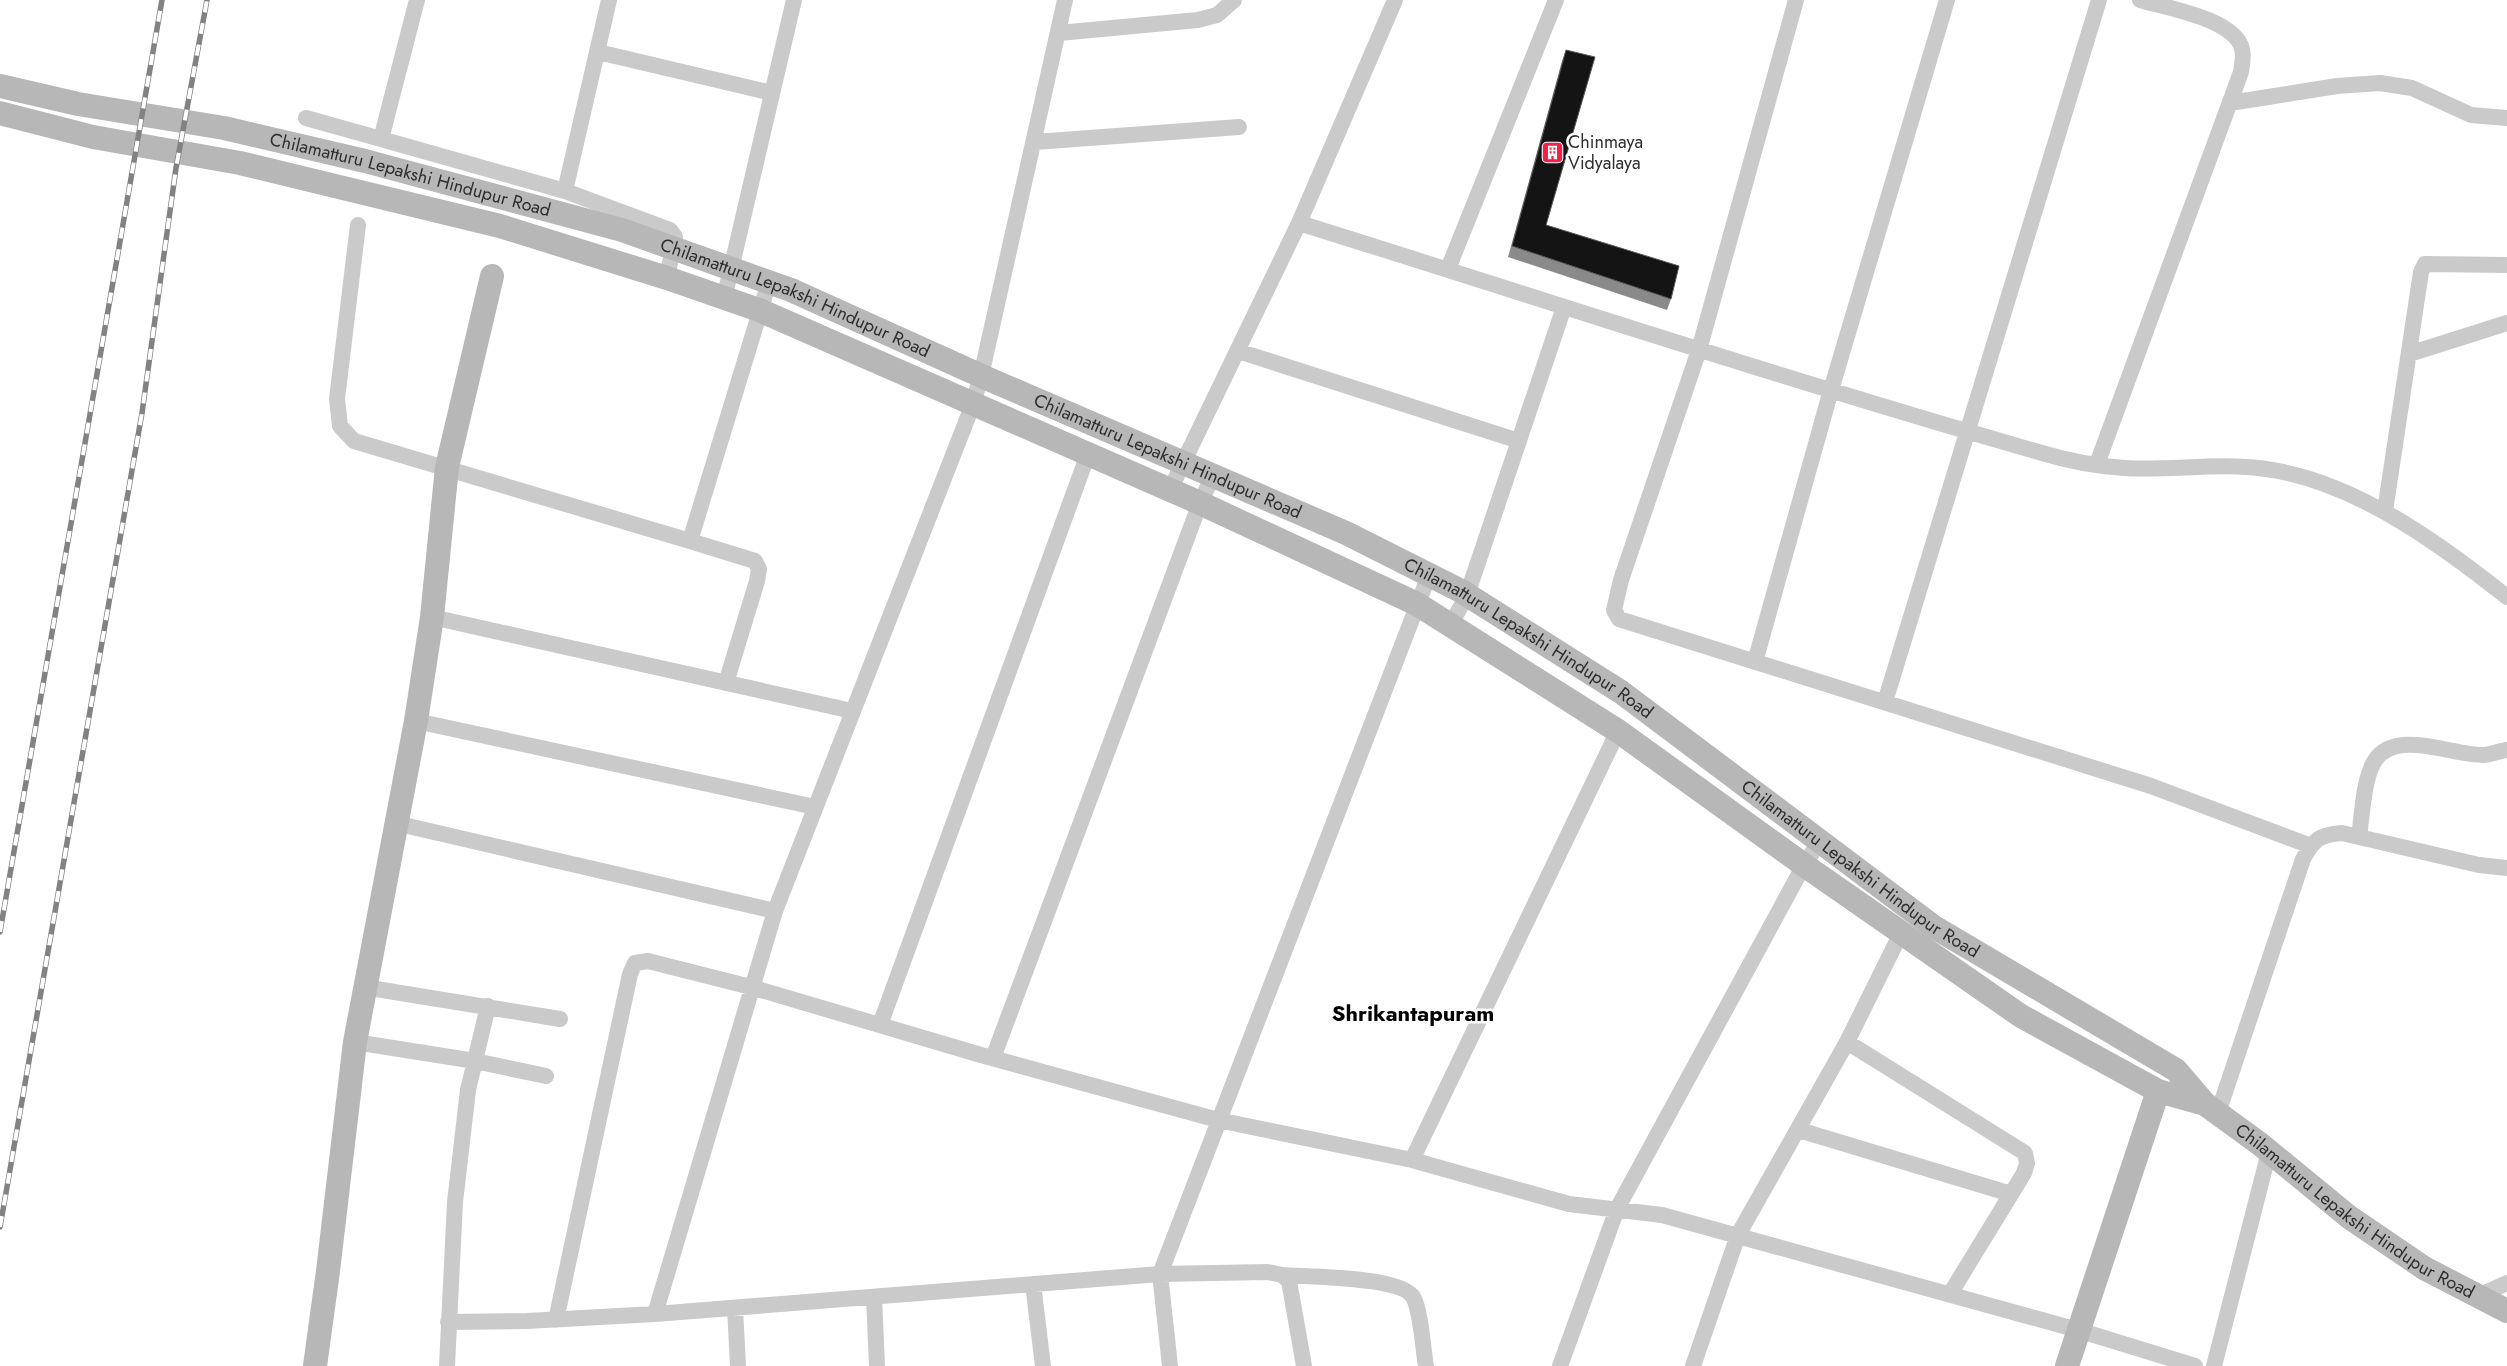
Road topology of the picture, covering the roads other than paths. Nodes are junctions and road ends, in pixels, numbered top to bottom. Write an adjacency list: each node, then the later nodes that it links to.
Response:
1 (416, 0): 21 (street)
2 (609, 0): 13 (street)
3 (794, 0): 15 (street)
4 (1065, 0): 12 (street)
5 (1234, 0): 12 (street)
6 (1395, 0): 24 (street)
7 (1556, 0): 29 (street)
8 (1796, 0): 37 (street)
9 (1947, 0): 41 (street)
10 (2099, 0): 43 (street)
11 (2140, 0): 16 (street)
12 (1059, 33): 22 (street)
13 (598, 52): 15 (street); 23 (street)
14 (0, 86): 26 (street, Chilamatturu Lepakshi Hindupur Road)
15 (772, 93): 28 (street)
16 (2230, 103): 19 (street); 47 (street)
17 (0, 113): 31 (street, Chilamatturu Lepakshi Hindupur Road)
18 (306, 118): 21 (street)
19 (2507, 118)
20 (1239, 127): 22 (street)
21 (381, 138): 23 (street)
22 (1034, 142): 40 (street)
23 (565, 192): 26 (street)
24 (1299, 223): 29 (street); 38 (street)
25 (358, 225): 48 (street)
26 (674, 248): 28 (street, Chilamatturu Lepakshi Hindupur Road); 31 (street)
27 (2507, 265): 39 (street)
28 (731, 269): 32 (street, Chilamatturu Lepakshi Hindupur Road); 33 (street)
29 (1448, 269): 34 (street)
30 (492, 276): 48 (street)
31 (667, 278): 33 (street, Chilamatturu Lepakshi Hindupur Road)
32 (769, 282): 35 (street); 40 (street, Chilamatturu Lepakshi Hindupur Road)
33 (724, 299): 35 (street, Chilamatturu Lepakshi Hindupur Road)
34 (1564, 307): 37 (street); 44 (street)
35 (759, 310): 42 (street, Chilamatturu Lepakshi Hindupur Road); 53 (street)
36 (2507, 323): 39 (street)
37 (1699, 350): 41 (street); 60 (street)
38 (1238, 351): 44 (street); 46 (street)
39 (2409, 354): 52 (street)
40 (981, 376): 42 (street); 46 (street, Chilamatturu Lepakshi Hindupur Road)
41 (1831, 390): 43 (street); 60 (street)
42 (973, 404): 45 (street, Chilamatturu Lepakshi Hindupur Road); 63 (street)
43 (1968, 430): 47 (street); 62 (street)
44 (1519, 441): 55 (street)
45 (1088, 454): 50 (street, Chilamatturu Lepakshi Hindupur Road); 80 (street)
46 (1184, 464): 49 (street, Chilamatturu Lepakshi Hindupur Road); 50 (street)
47 (2097, 464): 52 (street)
48 (447, 467): 53 (street); 58 (street)
49 (1213, 476): 51 (street); 54 (street, Chilamatturu Lepakshi Hindupur Road)
50 (1170, 490): 51 (street, Chilamatturu Lepakshi Hindupur Road)
51 (1200, 503): 57 (street, Chilamatturu Lepakshi Hindupur Road); 83 (street)
52 (2385, 511): 56 (street)
53 (690, 541): 61 (street)
54 (1429, 575): 55 (street, Chilamatturu Lepakshi Hindupur Road); 57 (street)
55 (1467, 595): 59 (street); 70 (street, Chilamatturu Lepakshi Hindupur Road)
56 (2507, 597)
57 (1416, 604): 59 (street, Chilamatturu Lepakshi Hindupur Road); 88 (street)
58 (432, 617): 61 (street); 64 (street)
59 (1450, 626): 65 (street, Chilamatturu Lepakshi Hindupur Road)
60 (1754, 662): 62 (street)
61 (726, 683): 63 (street)
62 (1885, 702): 71 (street)
63 (852, 711): 67 (street)
64 (416, 721): 67 (street); 68 (street)
65 (1618, 731): 72 (street, Chilamatturu Lepakshi Hindupur Road); 91 (street)
66 (2507, 750): 69 (street)
67 (815, 807): 74 (street)
68 (395, 823): 74 (street); 76 (street)
69 (2359, 837): 71 (street); 73 (street)
70 (1820, 841): 72 (street); 87 (street, Chilamatturu Lepakshi Hindupur Road)
71 (2310, 846): 87 (street)
72 (1804, 865): 75 (street, Chilamatturu Lepakshi Hindupur Road); 93 (street)
73 (2507, 868)
74 (775, 911): 77 (street)
75 (1902, 933): 82 (street); 86 (street, Chilamatturu Lepakshi Hindupur Road)
76 (364, 987): 78 (street); 81 (street)
77 (751, 987): 80 (street); 104 (street); 105 (street)
78 (488, 1006): 79 (street); 84 (street)
79 (560, 1019)
80 (880, 1025): 83 (street)
81 (355, 1042): 84 (street); 109 (street)
82 (1847, 1042): 89 (street); 92 (street)
83 (994, 1058): 88 (street)
84 (475, 1061): 85 (street); 106 (street)
85 (546, 1076)
86 (2158, 1091): 87 (street, Chilamatturu Lepakshi Hindupur Road); 107 (street)
87 (2212, 1109): 90 (street, Chilamatturu Lepakshi Hindupur Road)
88 (1218, 1120): 91 (street); 95 (street)
89 (1799, 1130): 92 (street); 94 (street)
90 (2270, 1152): 100 (street, Chilamatturu Lepakshi Hindupur Road); 120 (street)
91 (1412, 1160): 93 (street)
92 (2011, 1194): 99 (street)
93 (1617, 1209): 94 (street); 117 (street)
94 (1738, 1236): 99 (street); 108 (street)
95 (1160, 1274): 96 (street); 98 (street); 114 (street)
96 (1282, 1275): 115 (street); 116 (street)
97 (2507, 1283): 100 (street)
98 (1033, 1284): 101 (street); 113 (street)
99 (1950, 1294): 107 (street)
100 (2478, 1296): 103 (street, Chilamatturu Lepakshi Hindupur Road)
101 (874, 1297): 102 (street); 112 (street)
102 (735, 1308): 104 (street); 111 (street)
103 (2507, 1311)
104 (655, 1314): 105 (street)
105 (556, 1320): 106 (street)
106 (448, 1322): 110 (street)
107 (2078, 1330): 118 (street); 119 (street)
108 (1698, 1365)
109 (315, 1366)
110 (447, 1366)
111 (738, 1366)
112 (877, 1366)
113 (1043, 1366)
114 (1170, 1366)
115 (1304, 1366)
116 (1426, 1366)
117 (1560, 1366)
118 (2067, 1366)
119 (2195, 1366)
120 (2214, 1366)

